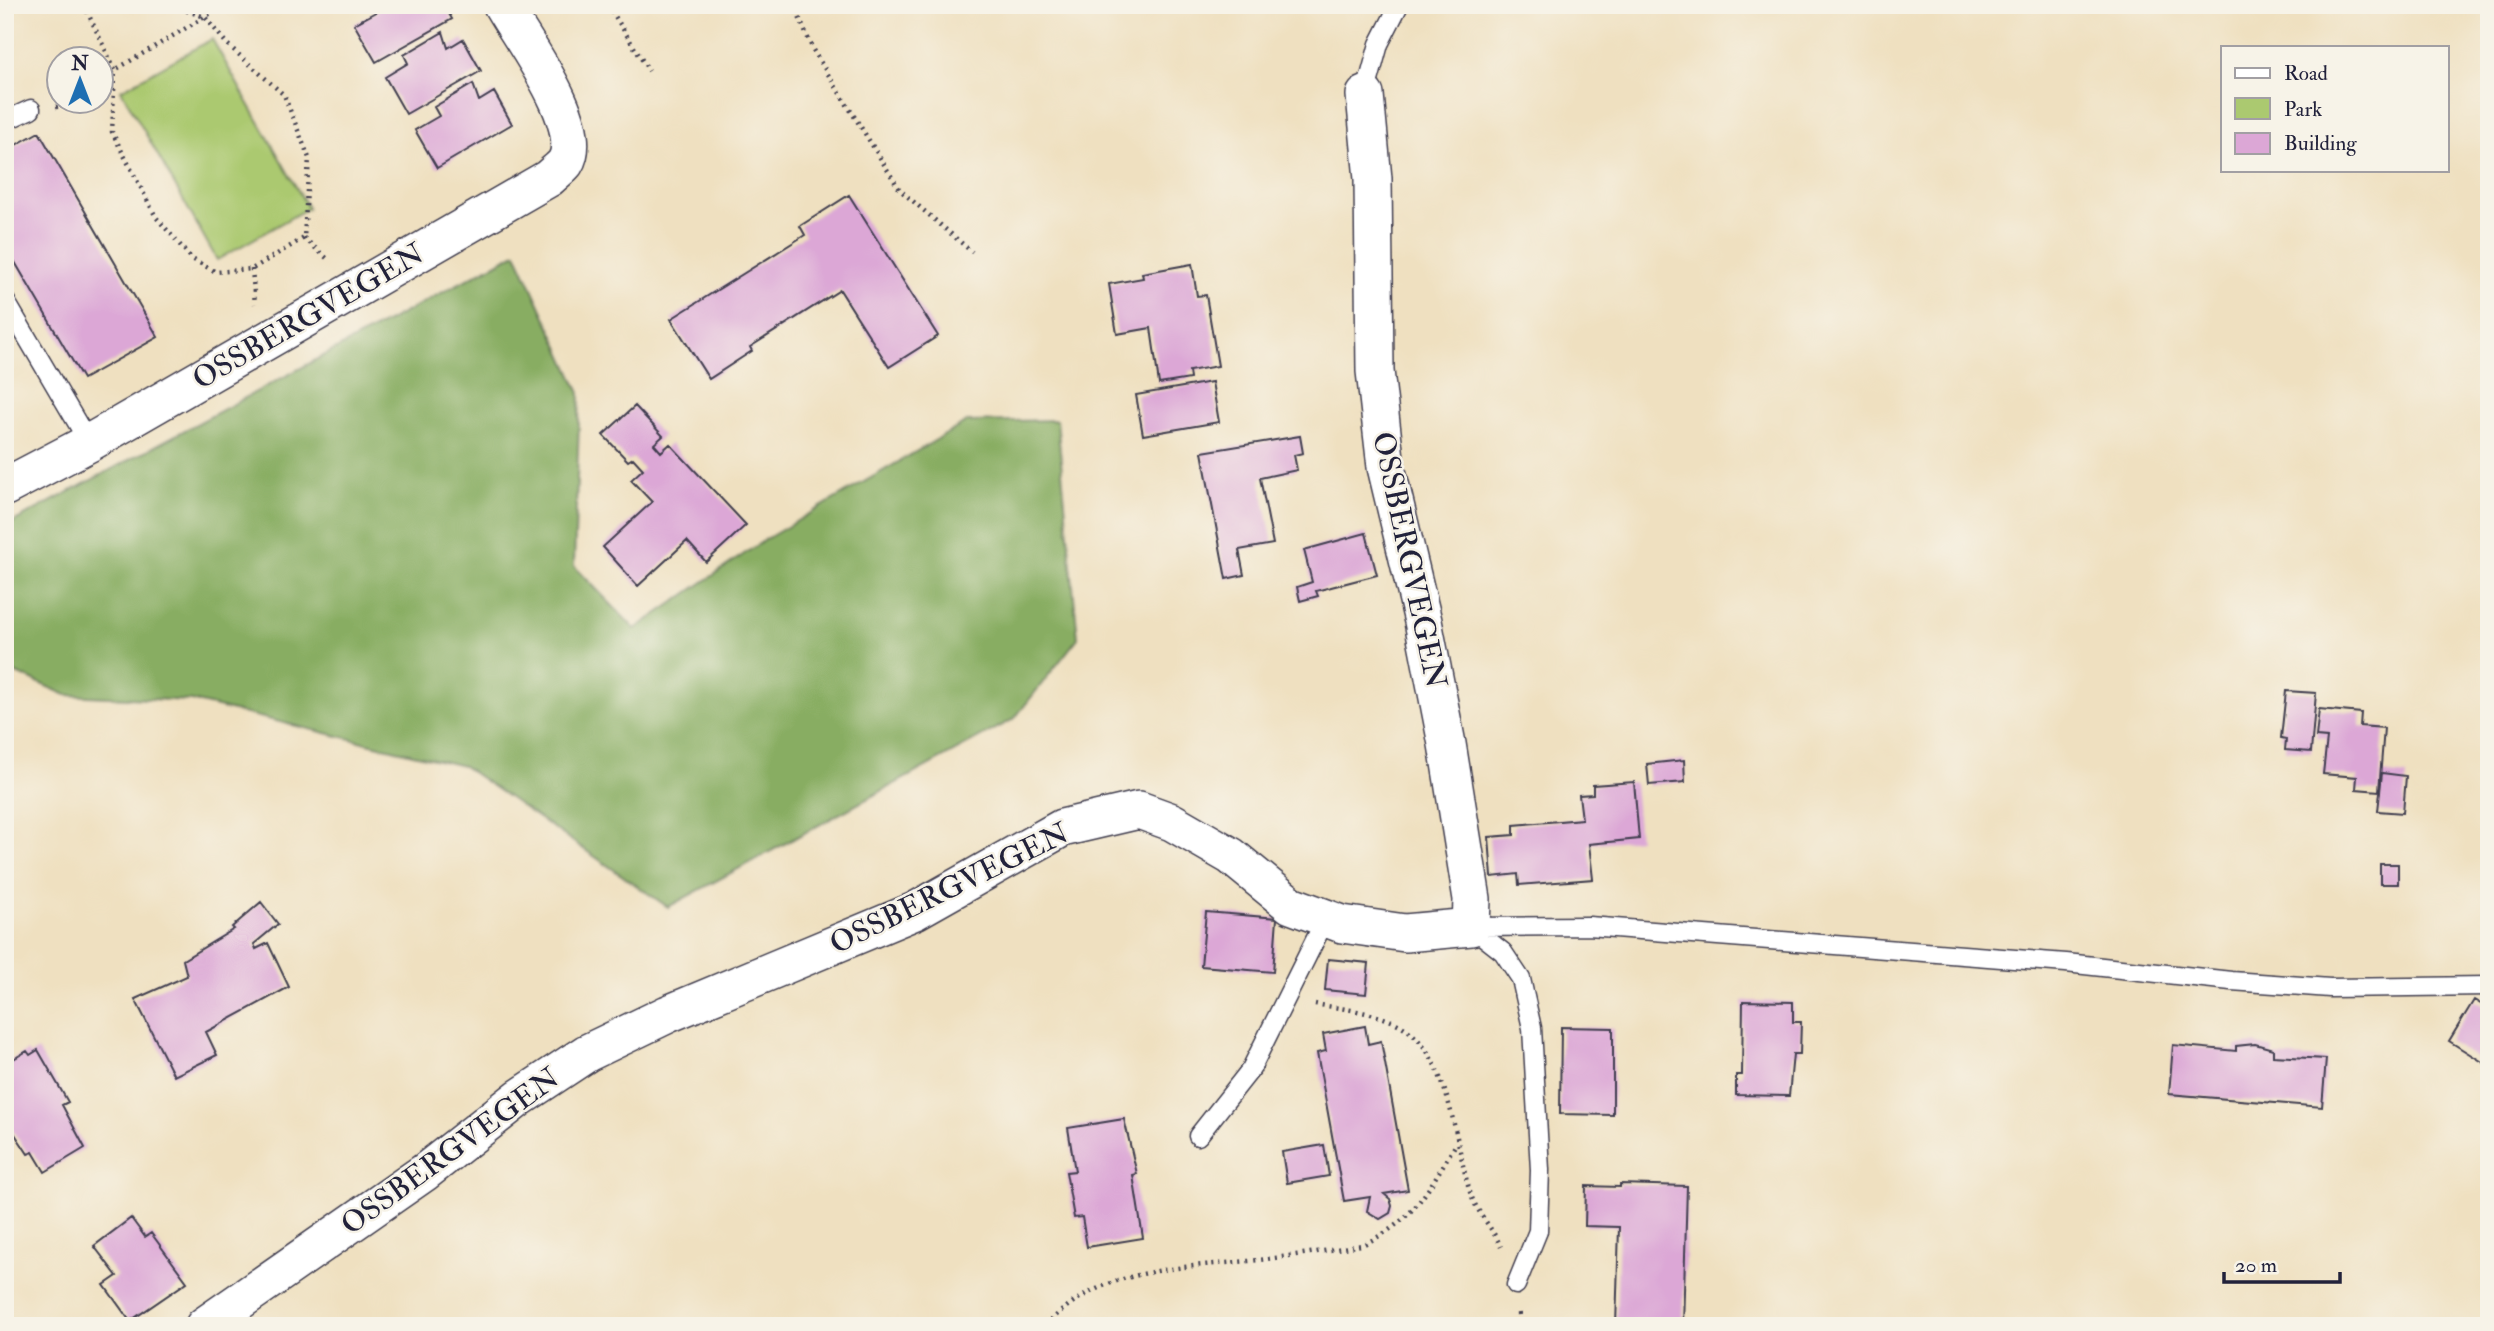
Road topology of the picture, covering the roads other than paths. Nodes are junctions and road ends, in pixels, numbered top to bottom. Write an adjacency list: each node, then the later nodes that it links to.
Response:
1 (502, 5): 7 (street, OSSBERGVEGEN)
2 (1399, 5): 3 (lane)
3 (1365, 94): 10 (street, OSSBERGVEGEN)
4 (31, 109): 5 (lane)
5 (5, 121)
6 (5, 300): 7 (lane)
7 (89, 443): 8 (street, OSSBERGVEGEN)
8 (5, 487)
9 (1326, 918): 10 (street, OSSBERGVEGEN); 12 (lane); 14 (street, OSSBERGVEGEN)
10 (1471, 927): 11 (lane); 13 (lane)
11 (2489, 986)
12 (1198, 1136)
13 (1516, 1285)
14 (204, 1326)

